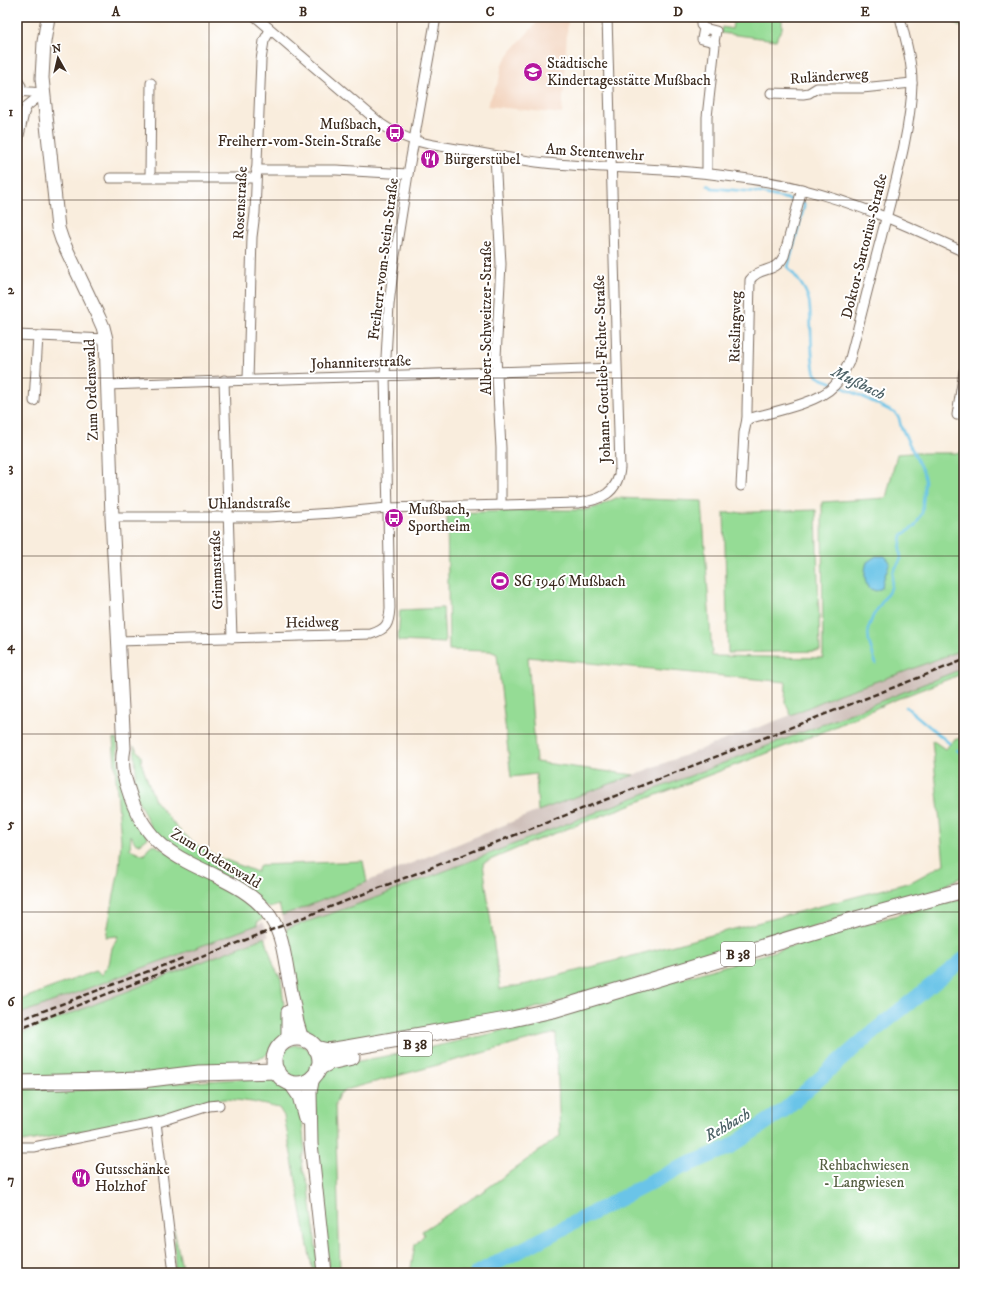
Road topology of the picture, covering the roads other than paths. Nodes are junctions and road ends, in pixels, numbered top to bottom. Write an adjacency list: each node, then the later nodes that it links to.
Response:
1 (48, 17): 12 (street, Zum Ordenswald)
2 (256, 17): 7 (street, Am Stentenwehr)
3 (436, 17): 14 (street, Freiherr-vom-Stein-Straße)
4 (607, 17): 17 (street, Johann-Gottlieb-Fichte-Straße)
5 (701, 17): 18 (street)
6 (900, 17): 10 (street, Doktor-Sartorius-Straße)
7 (270, 30): 14 (street, Am Stentenwehr); 19 (street, Rosenstraße)
8 (17, 80): 11 (street)
9 (152, 83): 21 (street)
10 (912, 83): 13 (street, Ruländerweg); 24 (street, Doktor-Sartorius-Straße)
11 (20, 92): 12 (street)
12 (43, 93): 15 (street); 28 (street, Zum Ordenswald)
13 (771, 93)
14 (413, 141): 16 (street, Am Stentenwehr); 20 (street, Freiherr-vom-Stein-Straße)
15 (17, 144)
16 (495, 156): 17 (street, Am Stentenwehr); 31 (street, Albert-Schweitzer-Straße)
17 (611, 167): 18 (street, Am Stentenwehr); 29 (street, Johann-Gottlieb-Fichte-Straße)
18 (707, 173): 23 (street, Am Stentenwehr)
19 (256, 174): 20 (street); 21 (street); 34 (street, Rosenstraße)
20 (408, 174): 32 (street, Freiherr-vom-Stein-Straße)
21 (150, 177): 22 (street)
22 (110, 178)
23 (802, 189): 24 (street, Am Stentenwehr); 38 (street, Rieslingweg)
24 (886, 218): 25 (street, Am Stentenwehr); 38 (street, Doktor-Sartorius-Straße)
25 (964, 252)
26 (17, 335): 27 (street)
27 (38, 336): 28 (street); 36 (street)
28 (106, 339): 35 (street, Zum Ordenswald)
29 (616, 368): 31 (street, Johanniterstraße); 40 (street, Johann-Gottlieb-Fichte-Straße)
30 (964, 371): 37 (street)
31 (496, 373): 32 (street, Johanniterstraße); 40 (street, Albert-Schweitzer-Straße)
32 (385, 375): 34 (street, Johanniterstraße); 41 (street, Freiherr-vom-Stein-Straße)
33 (224, 380): 34 (street, Johanniterstraße); 35 (street, Johanniterstraße); 43 (street, Grimmstraße)
34 (248, 380)
35 (107, 385): 42 (street, Zum Ordenswald)
36 (34, 401)
37 (957, 415)
38 (747, 420): 39 (street, Rieslingweg)
39 (741, 486)
40 (501, 505): 41 (street, Johann-Gottlieb-Fichte-Straße)
41 (388, 508): 43 (street, Uhlandstraße); 44 (street, Heidweg)
42 (112, 517): 43 (street, Uhlandstraße); 45 (street, Zum Ordenswald)
43 (228, 517): 44 (street, Grimmstraße)
44 (232, 638): 45 (street, Heidweg)
45 (118, 641): 47 (street, Zum Ordenswald)
46 (964, 890): 48 (main road, B 38)
47 (287, 971): 49 (street, Zum Ordenswald); 50 (street, Zum Ordenswald)
48 (512, 1019): 50 (main road, B 38); 53 (main road, B 38)
49 (285, 1042): 50 (main road); 51 (main road)
50 (310, 1044): 53 (main road)
51 (274, 1056): 52 (main road); 54 (main road)
52 (277, 1071): 54 (main road); 56 (main road)
53 (316, 1072): 56 (main road); 59 (street)
54 (199, 1073): 55 (main road)
55 (17, 1082)
56 (290, 1083): 59 (street)
57 (219, 1105): 58 (street)
58 (156, 1122): 60 (street); 61 (street)
59 (311, 1144): 62 (street)
60 (17, 1147)
61 (174, 1273)
62 (325, 1273)

